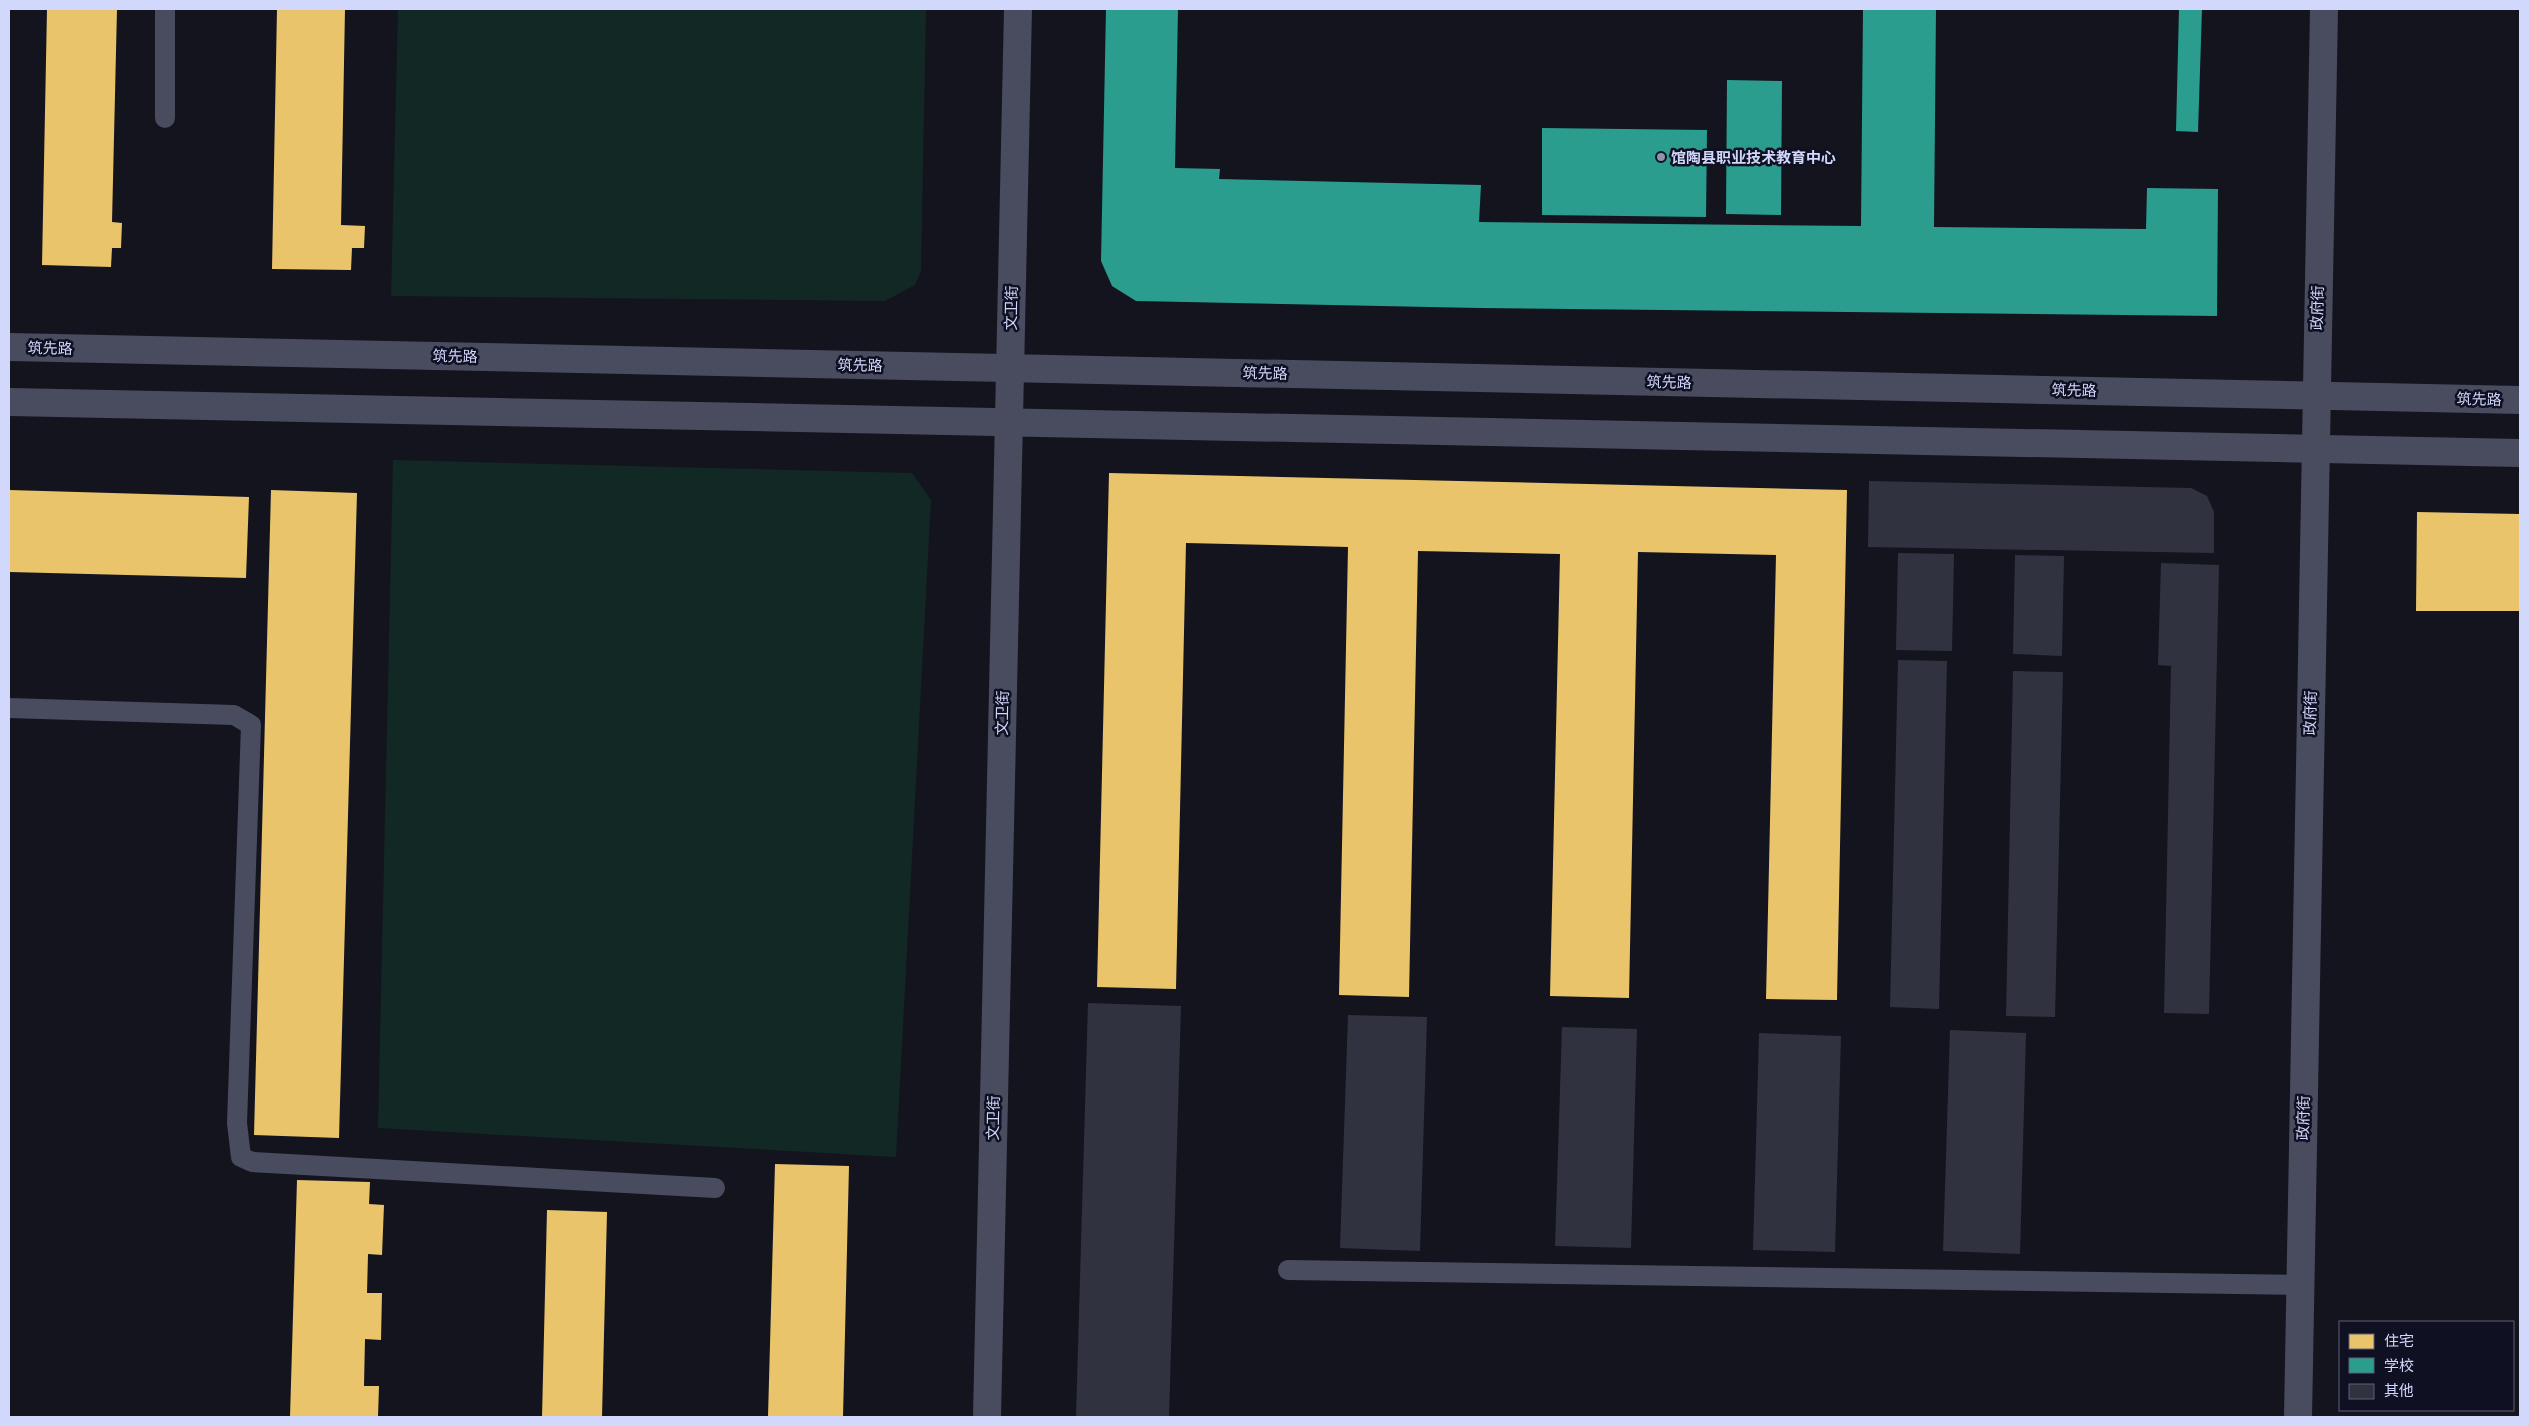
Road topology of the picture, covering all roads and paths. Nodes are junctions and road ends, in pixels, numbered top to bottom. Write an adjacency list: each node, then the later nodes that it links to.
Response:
1 (166, 9): 4 (lane)
2 (1018, 9): 6 (street, 文卫街)
3 (2324, 9): 7 (street, 政府街)
4 (165, 118)
5 (9, 347): 6 (street, 筑先路)
6 (1010, 368): 7 (street, 筑先路); 10 (street, 文卫街)
7 (2316, 395): 8 (street, 筑先路); 11 (street, 政府街)
8 (2520, 400)
9 (9, 402): 10 (street)
10 (1009, 422): 11 (street); 17 (street, 文卫街)
11 (2314, 449): 12 (street); 16 (street, 政府街)
12 (2520, 453)
13 (9, 708): 14 (lane)
14 (715, 1188)
15 (1288, 1270): 16 (lane)
16 (2300, 1285): 18 (street, 政府街)
17 (987, 1417)
18 (2298, 1417)

